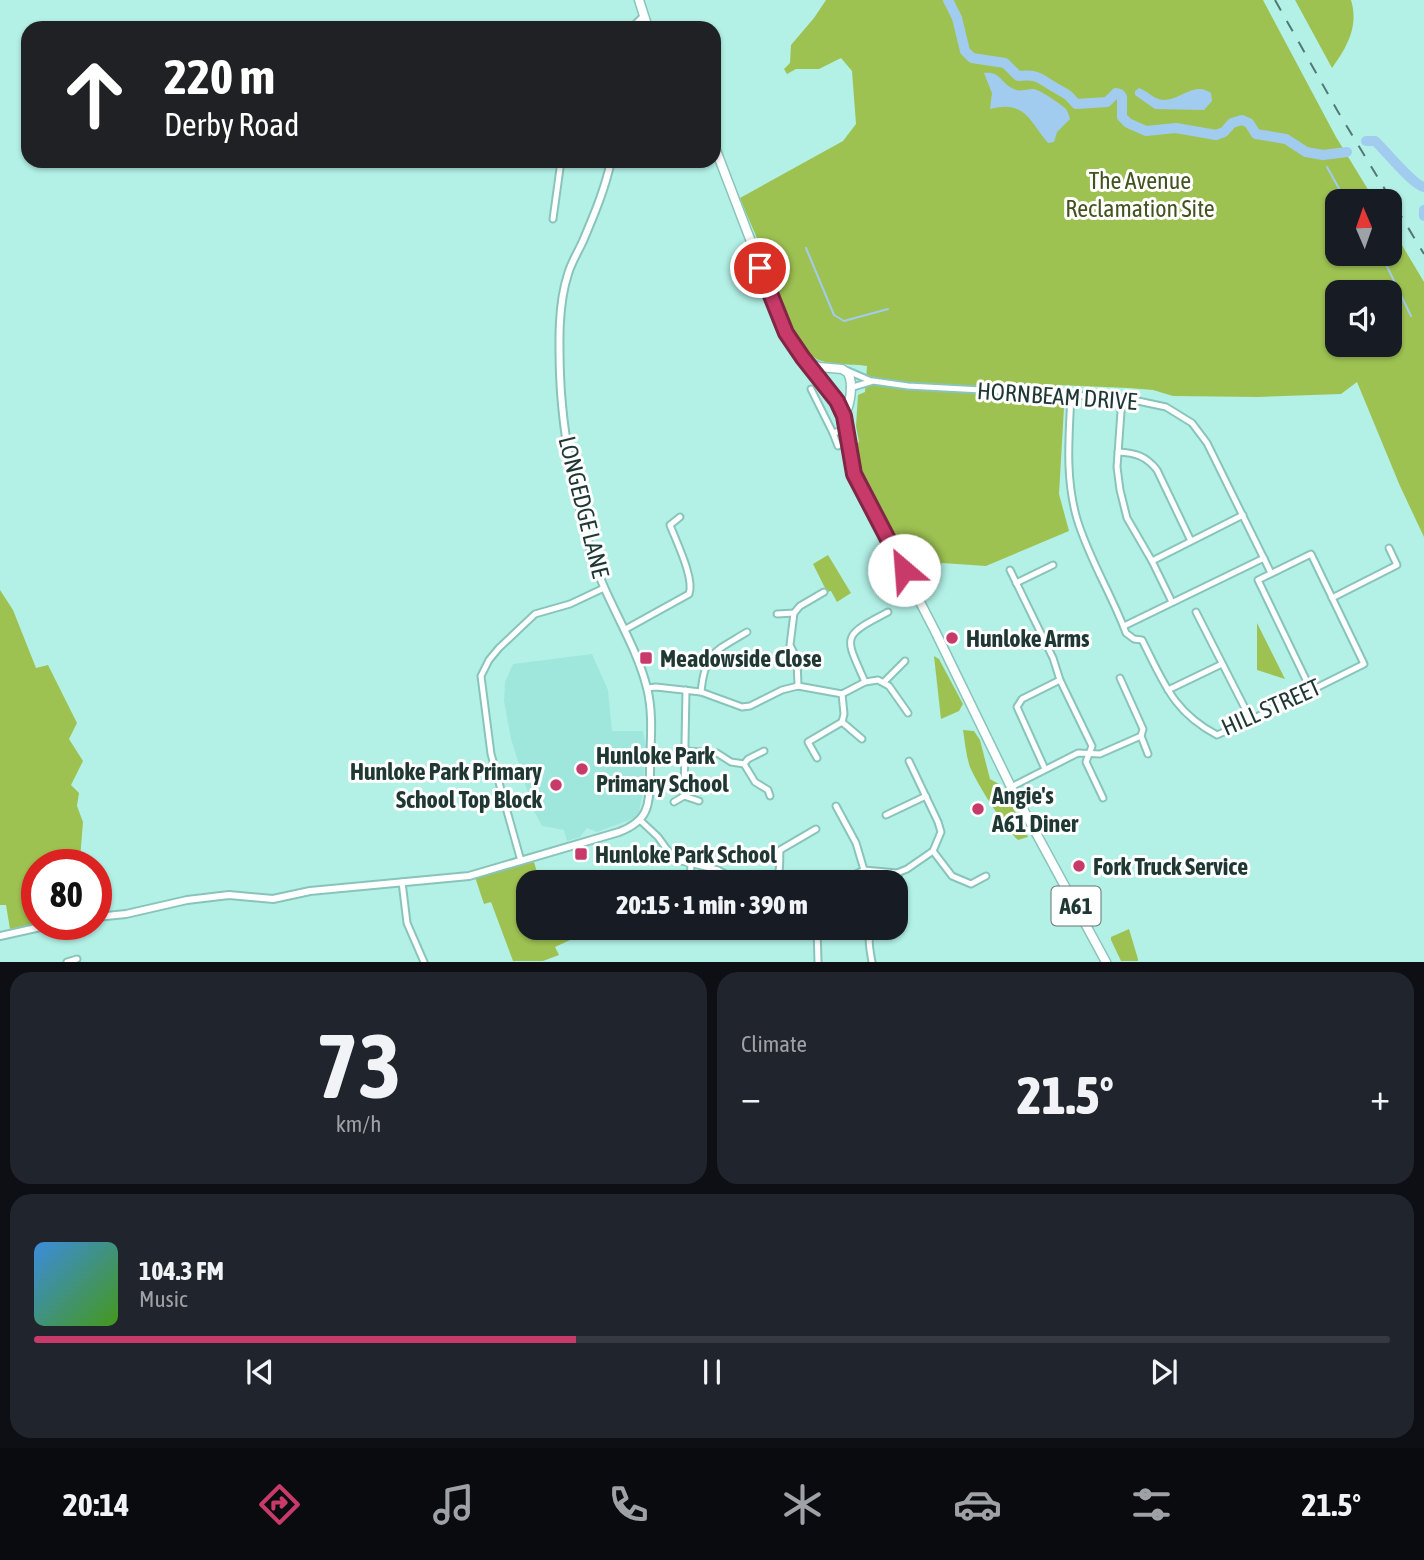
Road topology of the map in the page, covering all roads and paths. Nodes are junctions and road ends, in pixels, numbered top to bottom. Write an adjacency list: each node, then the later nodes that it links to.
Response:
1 (639, 0): 2 (highway)
2 (644, 16): 3 (street); 4 (highway)
3 (639, 21)
4 (646, 21)
5 (721, 164): 9 (highway, A61)
6 (560, 168): 8 (street)
7 (610, 168): 33 (street, LONGEDGE LANE)
8 (553, 219)
9 (803, 358): 10 (highway); 15 (highway, A61)
10 (834, 369): 11 (highway); 15 (highway)
11 (845, 370): 12 (street, HORNBEAM DRIVE); 14 (highway)
12 (873, 381): 14 (street, HORNBEAM DRIVE); 16 (street, HORNBEAM DRIVE)
13 (811, 389): 20 (street)
14 (850, 389): 15 (highway); 18 (highway, A61)
15 (828, 391): 18 (highway, A61)
16 (1071, 395): 17 (street, HORNBEAM DRIVE); 41 (street, HILL STREET)
17 (1122, 398): 22 (street); 23 (street, HORNBEAM DRIVE)
18 (844, 416): 19 (highway, A61)
19 (846, 429): 20 (street); 74 (highway, A61)
20 (833, 433): 21 (street)
21 (838, 446)
22 (1118, 452): 25 (street); 28 (street)
23 (1243, 515): 25 (street); 27 (street, HORNBEAM DRIVE)
24 (680, 517): 42 (street)
25 (1191, 541): 28 (street)
26 (1390, 548): 35 (street)
27 (1264, 558): 31 (street, HORNBEAM DRIVE); 36 (street)
28 (1153, 561): 36 (street)
29 (1053, 565): 32 (street)
30 (1010, 569): 32 (street)
31 (1272, 573): 35 (street); 56 (street)
32 (1016, 583): 49 (street)
33 (604, 588): 42 (street); 86 (street, LONGEDGE LANE)
34 (824, 592): 40 (street)
35 (1332, 598): 56 (street, HILL STREET)
36 (1172, 602): 41 (street)
37 (888, 612): 50 (street)
38 (1196, 612): 46 (street)
39 (777, 614): 40 (street)
40 (794, 614): 52 (street)
41 (1124, 626): 55 (street, HILL STREET)
42 (624, 630): 53 (street)
43 (747, 632): 47 (street)
44 (688, 660): 47 (street)
45 (905, 661): 51 (street)
46 (1222, 664): 55 (street); 60 (street)
47 (705, 665): 57 (street)
48 (1120, 678): 62 (street)
49 (1060, 680): 68 (street); 73 (street)
50 (865, 682): 51 (street); 58 (street)
51 (884, 682): 59 (street)
52 (798, 686): 57 (street); 58 (street)
53 (647, 688): 54 (street); 83 (street)
54 (686, 690): 57 (street); 66 (street)
55 (1168, 690): 60 (street, HILL STREET)
56 (1311, 690): 60 (street, HILL STREET)
57 (701, 692)
58 (842, 694): 61 (street)
59 (908, 713)
60 (1251, 720)
61 (842, 722): 63 (street); 64 (street)
62 (1141, 736): 68 (street); 69 (street)
63 (862, 739)
64 (808, 742): 65 (street); 70 (street)
65 (798, 745)
66 (686, 751): 72 (street); 75 (street)
67 (764, 751): 72 (street)
68 (1090, 754): 73 (street); 78 (street)
69 (1148, 754)
70 (817, 758)
71 (909, 761): 77 (street)
72 (744, 764): 76 (street)
73 (1045, 769): 74 (street)
74 (1011, 787): 105 (highway, A61)
75 (684, 796): 79 (street); 80 (street)
76 (770, 796)
77 (926, 796): 82 (street); 85 (street)
78 (1103, 799)
79 (699, 801)
80 (674, 802)
81 (836, 806): 91 (street)
82 (886, 815)
83 (641, 821): 86 (street); 87 (street)
84 (816, 830): 90 (street)
85 (933, 851): 92 (street); 93 (street)
86 (521, 861): 94 (street)
87 (691, 864): 88 (street); 89 (street)
88 (691, 870)
89 (716, 870)
90 (780, 870)
91 (864, 870)
92 (902, 870)
93 (986, 876)
94 (402, 882): 95 (street); 102 (street)
95 (112, 915)
96 (21, 931): 97 (street)
97 (0, 936)
98 (817, 940): 103 (street)
99 (869, 940): 104 (street)
100 (78, 959): 101 (street)
101 (66, 961)
102 (424, 961)
103 (818, 961)
104 (872, 961)
105 (1106, 961)

